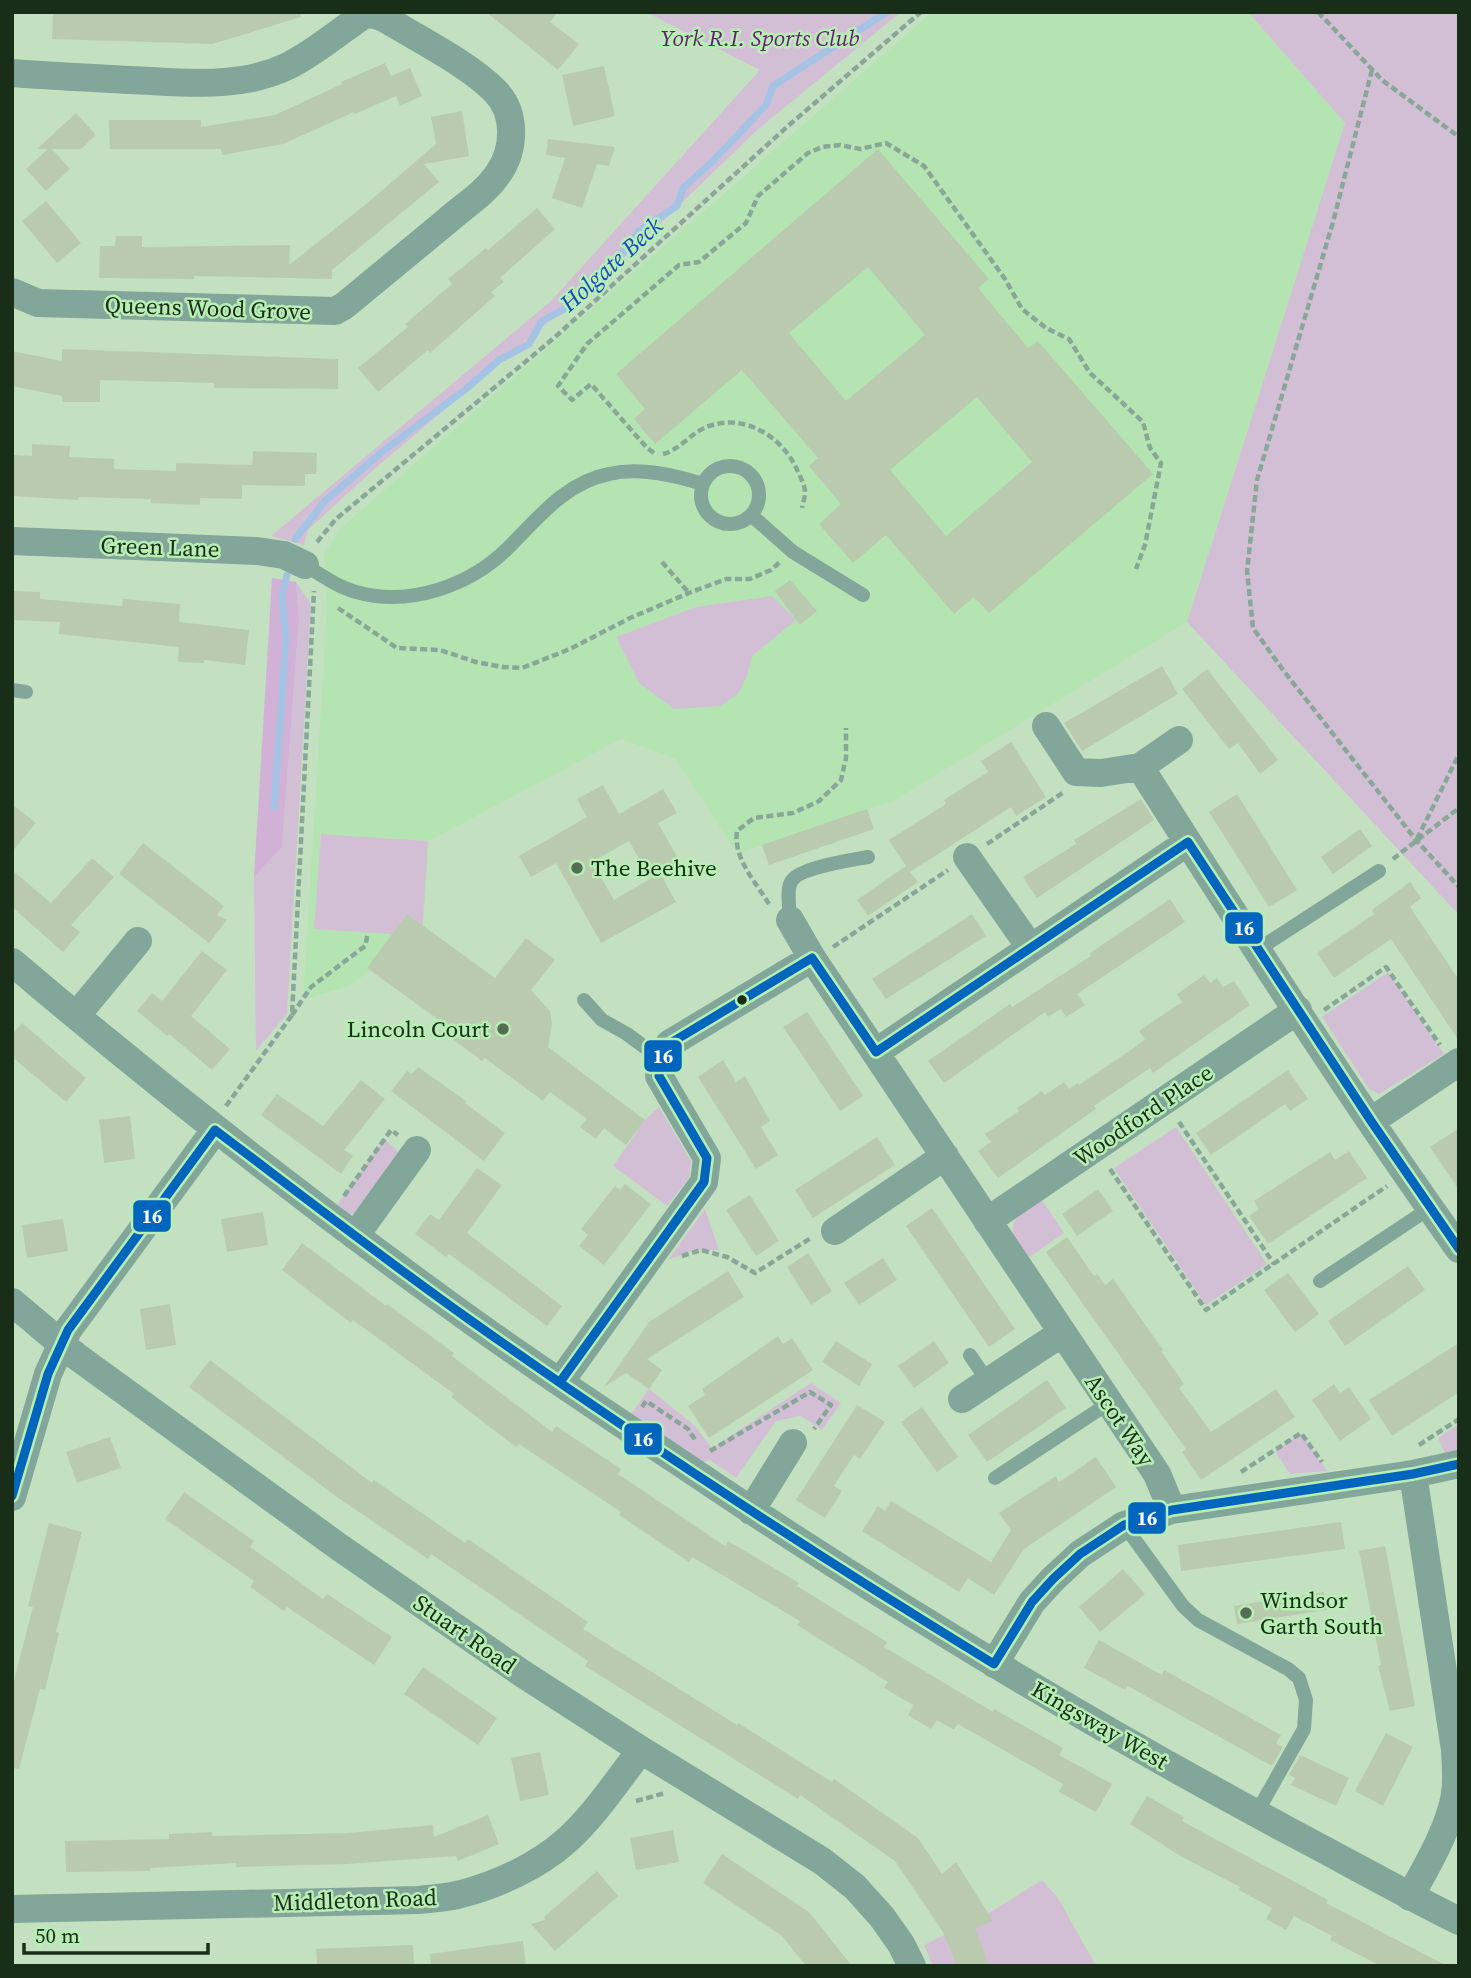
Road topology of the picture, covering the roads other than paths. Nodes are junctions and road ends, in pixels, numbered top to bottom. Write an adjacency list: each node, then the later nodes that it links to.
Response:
1 (12, 73): 2 (street, Queens Wood Grove)
2 (12, 292)
3 (703, 484): 4 (lane); 4 (lane); 6 (lane)
4 (751, 515): 7 (lane)
5 (12, 541): 6 (street, Green Lane)
6 (310, 568)
7 (863, 595)
8 (1046, 726): 10 (street)
9 (1179, 740): 10 (street)
10 (1140, 766): 11 (street)
11 (1188, 842): 17 (street); 18 (street)
12 (868, 857): 15 (lane)
13 (967, 857): 17 (street)
14 (1379, 871): 18 (lane)
15 (790, 920): 19 (street, Ascot Way)
16 (138, 941): 22 (street)
17 (1030, 947): 24 (street)
18 (1257, 950): 23 (street)
19 (812, 958): 24 (street, Ascot Way); 25 (street)
20 (12, 962): 22 (street, Kingsway West)
21 (584, 1000): 25 (lane)
22 (76, 1016): 28 (street, Kingsway West)
23 (1302, 1016): 27 (street); 32 (street, Woodford Place)
24 (876, 1052): 30 (street, Ascot Way)
25 (661, 1059): 41 (street)
26 (1456, 1063): 27 (street)
27 (1371, 1122): 31 (street)
28 (214, 1129): 34 (street, Kingsway West); 39 (street)
29 (417, 1150): 34 (street)
30 (945, 1156): 32 (street, Ascot Way); 33 (street)
31 (1430, 1208): 35 (street); 36 (lane)
32 (987, 1221): 38 (street, Ascot Way)
33 (835, 1231)
34 (355, 1236): 41 (street, Kingsway West)
35 (1459, 1249)
36 (1320, 1281)
37 (12, 1302): 39 (street, Stuart Road)
38 (1062, 1333): 42 (street); 44 (street, Ascot Way)
39 (61, 1343): 49 (street); 55 (street, Stuart Road)
40 (970, 1355): 42 (lane)
41 (560, 1382): 51 (street, Kingsway West)
42 (988, 1382): 43 (street)
43 (962, 1399)
44 (1109, 1403): 48 (lane); 50 (street, Ascot Way)
45 (793, 1443): 51 (street)
46 (1459, 1464): 47 (street)
47 (1413, 1474): 50 (street); 53 (street)
48 (995, 1478)
49 (12, 1497)
50 (1171, 1510): 52 (street)
51 (751, 1511): 54 (street, Kingsway West)
52 (1124, 1525): 54 (street); 56 (lane)
53 (1450, 1663): 57 (street)
54 (994, 1664): 56 (street, Kingsway West)
55 (641, 1750): 58 (street, Middleton Road); 60 (street, Stuart Road)
56 (1256, 1814): 57 (street, Kingsway West)
57 (1410, 1897): 59 (street, Kingsway West)
58 (12, 1909)
59 (1459, 1921)
60 (912, 1966)

